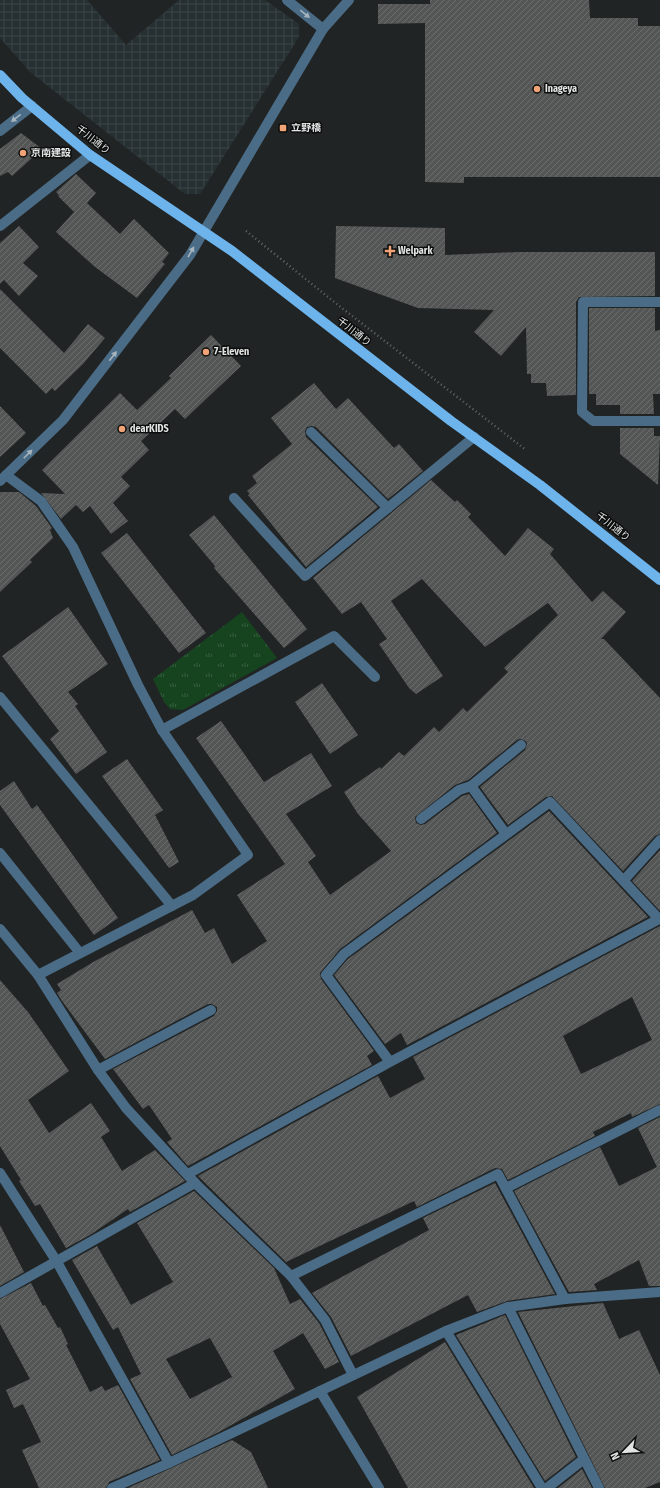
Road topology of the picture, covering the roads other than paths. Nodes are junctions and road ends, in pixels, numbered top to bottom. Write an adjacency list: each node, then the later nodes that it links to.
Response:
1 (287, 0): 3 (street, one-way to 3)
2 (349, 0): 3 (street)
3 (323, 29): 9 (street)
4 (0, 75): 5 (main road, 千川通り)
5 (32, 106): 6 (street, one-way to 6); 7 (main road, 千川通り)
6 (0, 131)
7 (90, 155): 8 (street); 9 (main road, 千川通り)
8 (0, 226)
9 (203, 230): 13 (main road, 千川通り); 14 (street, one-way to 9)
10 (660, 302): 11 (street)
11 (660, 421)
12 (311, 432): 16 (street)
13 (474, 437): 16 (street); 17 (main road, 千川通り)
14 (3, 478): 20 (street)
15 (234, 498): 16 (street)
16 (388, 508)
17 (660, 580)
18 (375, 677): 20 (street)
19 (0, 697): 28 (street)
20 (162, 730): 28 (street)
21 (521, 745): 22 (street)
22 (471, 786): 23 (street); 24 (street)
23 (421, 819)
24 (506, 834): 27 (street); 34 (street)
25 (660, 840): 27 (street)
26 (0, 853): 31 (street)
27 (624, 880): 29 (street)
28 (172, 906): 31 (street)
29 (660, 919): 34 (street)
30 (0, 928): 32 (street)
31 (80, 953): 32 (street)
32 (38, 975): 35 (street)
33 (211, 1010): 35 (street)
34 (390, 1062): 38 (street)
35 (98, 1070): 38 (street)
36 (660, 1110): 40 (street)
37 (0, 1173): 41 (street)
38 (188, 1174): 39 (street)
39 (195, 1183): 41 (street); 42 (street)
40 (506, 1188): 42 (street); 45 (street)
41 (57, 1262): 44 (street); 52 (street)
42 (291, 1276): 49 (street)
43 (658, 1292): 45 (street); 46 (street)
44 (0, 1293)
45 (565, 1299): 47 (street)
46 (660, 1302)
47 (508, 1307): 48 (street); 51 (street)
48 (446, 1330): 49 (street); 55 (street)
49 (353, 1375): 50 (street)
50 (320, 1391): 52 (street); 54 (street)
51 (584, 1459): 56 (street); 57 (street)
52 (169, 1463): 53 (street)
53 (112, 1488)
54 (379, 1488)
55 (542, 1488)
56 (547, 1488)
57 (599, 1488)

